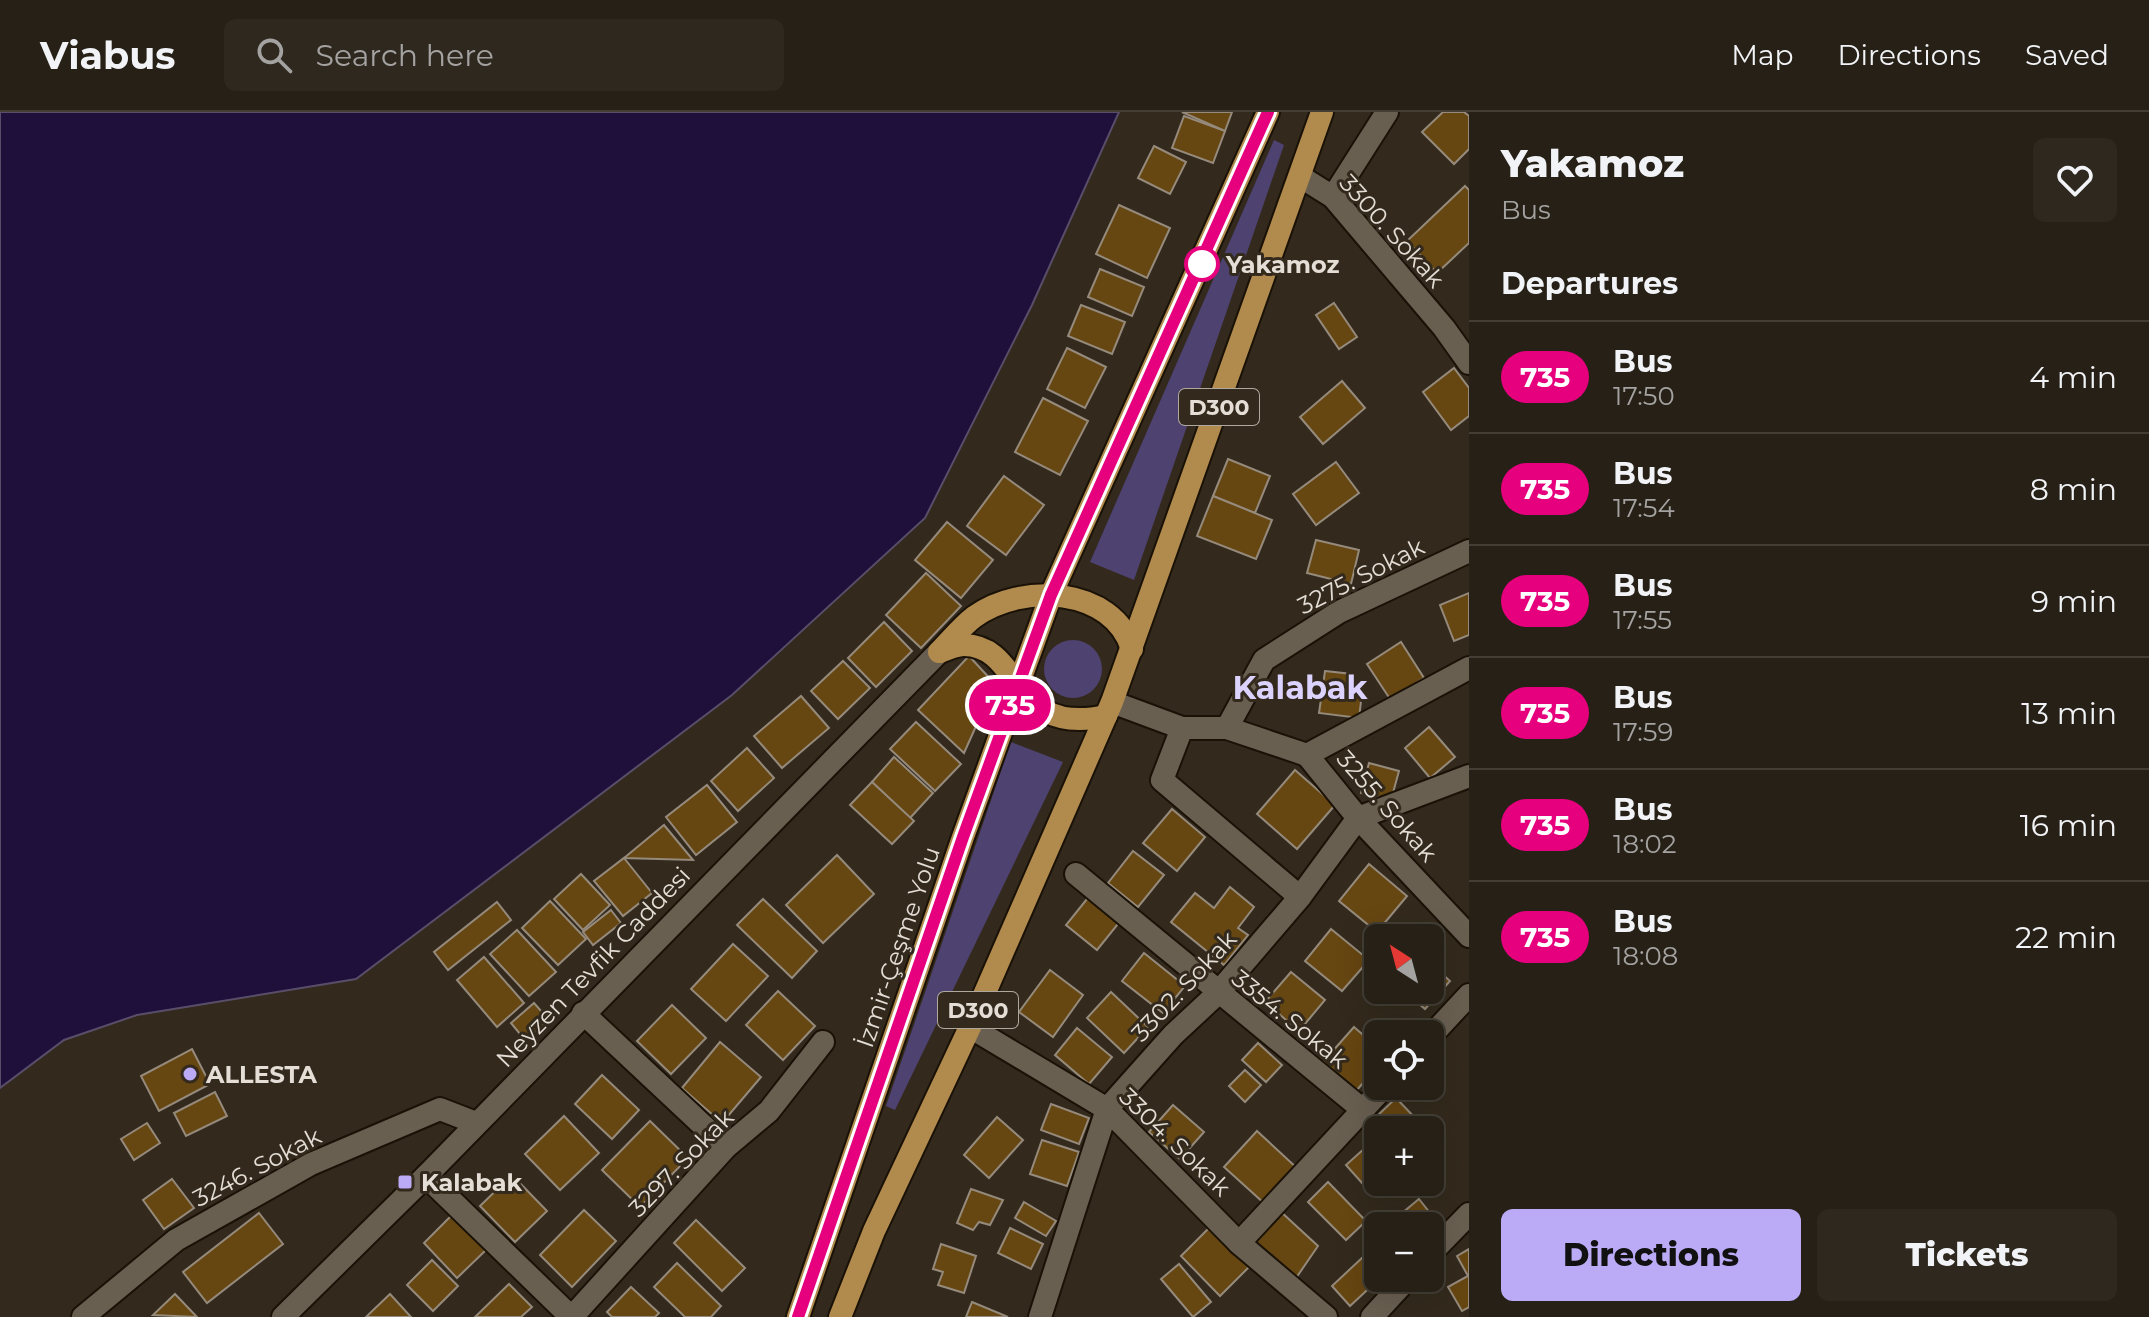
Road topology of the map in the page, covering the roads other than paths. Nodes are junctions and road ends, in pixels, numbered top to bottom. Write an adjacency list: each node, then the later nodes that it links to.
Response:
1 (1268, 112): 8 (highway, D300)
2 (1322, 112): 4 (highway, D300)
3 (1387, 112): 5 (street)
4 (1301, 177): 5 (street, 3300. Sokak); 9 (highway, D300)
5 (1333, 197): 6 (street, 3300. Sokak)
6 (1469, 363)
7 (1469, 551): 15 (street, 3275. Sokak)
8 (1051, 595): 9 (highway); 10 (highway); 12 (highway, İzmir-Çeşme Yolu / D300)
9 (1132, 649): 13 (highway, D300)
10 (939, 652): 12 (highway); 24 (street, Neyzen Tevfik Caddesi)
11 (1469, 668): 16 (street)
12 (1017, 685): 13 (highway); 41 (highway, İzmir-Çeşme Yolu / D300)
13 (1109, 709): 14 (street, 3255. Sokak); 26 (highway, D300)
14 (1182, 728): 15 (street, 3255. Sokak); 20 (street)
15 (1227, 728): 16 (street, 3255. Sokak)
16 (1307, 755): 18 (street, 3255. Sokak)
17 (1469, 776): 18 (street)
18 (1358, 818): 20 (street, 3302. Sokak); 21 (street, 3255. Sokak)
19 (1076, 874): 22 (street, 3354. Sokak)
20 (1300, 897): 22 (street, 3302. Sokak)
21 (1469, 936)
22 (1217, 994): 29 (street, 3302. Sokak); 30 (street, 3354. Sokak)
23 (1469, 995): 25 (street)
24 (583, 1013): 31 (street, Neyzen Tevfik Caddesi); 32 (street)
25 (1444, 1022)
26 (970, 1027): 29 (street, 3304. Sokak); 42 (highway, D300)
27 (823, 1042): 32 (street, 3297. Sokak)
28 (1372, 1100): 30 (street)
29 (1107, 1109): 36 (street, 3304. Sokak); 43 (street, 3302. Sokak)
30 (1363, 1110): 36 (street)
31 (476, 1123): 33 (street, Neyzen Tevfik Caddesi); 39 (street, 3246. Sokak)
32 (726, 1147): 40 (street, 3297. Sokak)
33 (426, 1176): 38 (street, Neyzen Tevfik Caddesi); 40 (street)
34 (1469, 1214): 35 (street)
35 (1444, 1240)
36 (1239, 1243): 44 (street, 3304. Sokak)
37 (1395, 1292): 45 (street)
38 (291, 1314)
39 (83, 1317)
40 (572, 1317)
41 (798, 1317)
42 (840, 1317)
43 (1040, 1317)
44 (1326, 1317)
45 (1372, 1317)

